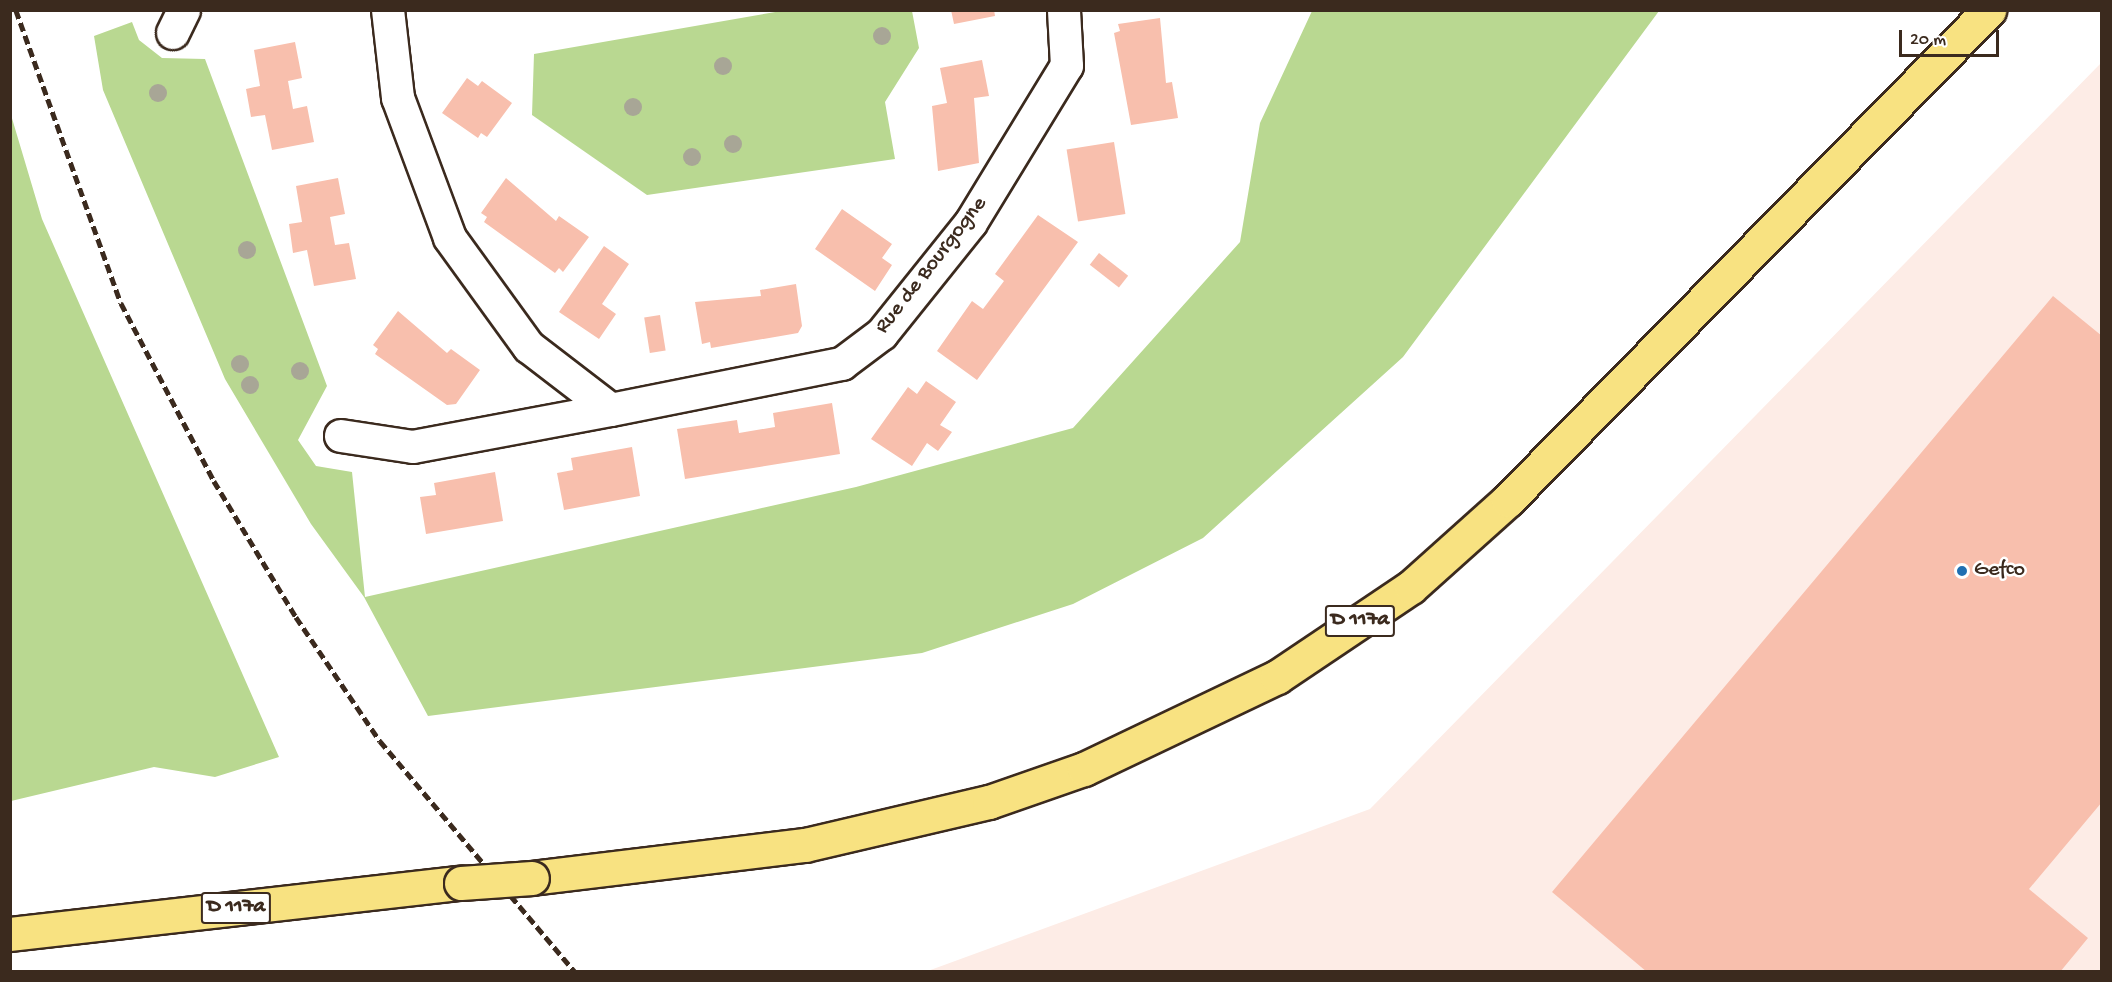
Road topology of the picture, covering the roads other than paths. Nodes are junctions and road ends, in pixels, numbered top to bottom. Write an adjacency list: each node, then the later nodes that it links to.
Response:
1 (388, 10): 4 (street)
2 (1064, 10): 4 (street, Rue de Bourgogne)
3 (1989, 10): 6 (main road, D 117a, bridge)
4 (611, 410): 5 (street, Rue de Bourgogne)
5 (341, 436)
6 (10, 934)

